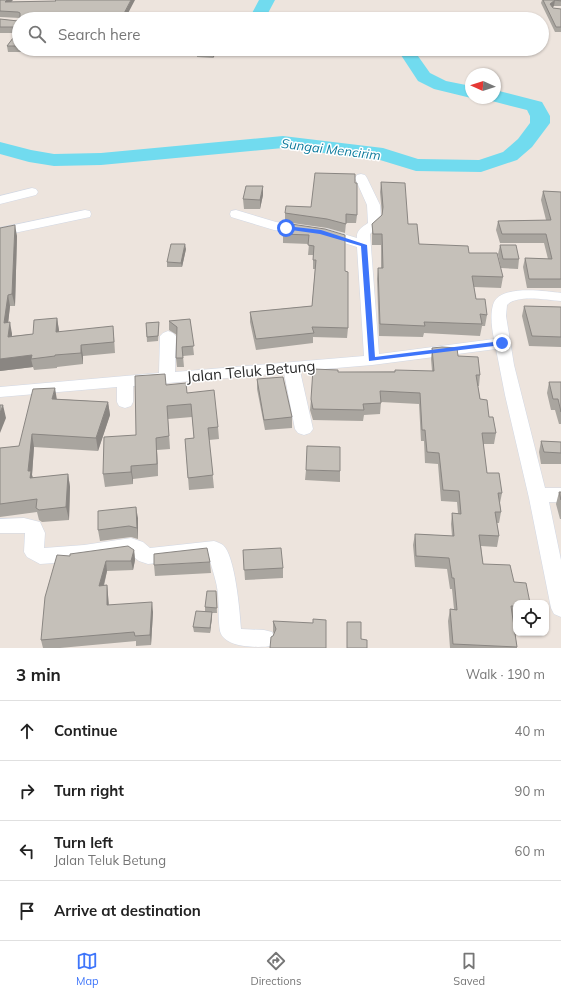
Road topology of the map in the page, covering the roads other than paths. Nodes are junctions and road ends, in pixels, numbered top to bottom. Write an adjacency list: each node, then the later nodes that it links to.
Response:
1 (360, 178): 7 (street)
2 (32, 192): 3 (street)
3 (0, 200)
4 (85, 214): 6 (street)
5 (236, 214): 7 (street)
6 (0, 232)
7 (364, 245): 11 (street)
8 (561, 298): 10 (street)
9 (168, 336): 13 (street)
10 (502, 343): 11 (street, Jalan Teluk Betung); 18 (street)
11 (372, 360): 12 (street, Jalan Teluk Betung)
12 (291, 367): 13 (street, Jalan Teluk Betung); 17 (street)
13 (167, 378): 14 (street, Jalan Teluk Betung)
14 (125, 381): 15 (street, Jalan Teluk Betung); 16 (street)
15 (0, 392)
16 (125, 402)
17 (304, 429)
18 (538, 495): 19 (street); 21 (street)
19 (561, 495)
20 (0, 526): 22 (street)
21 (561, 608)
22 (264, 639)

